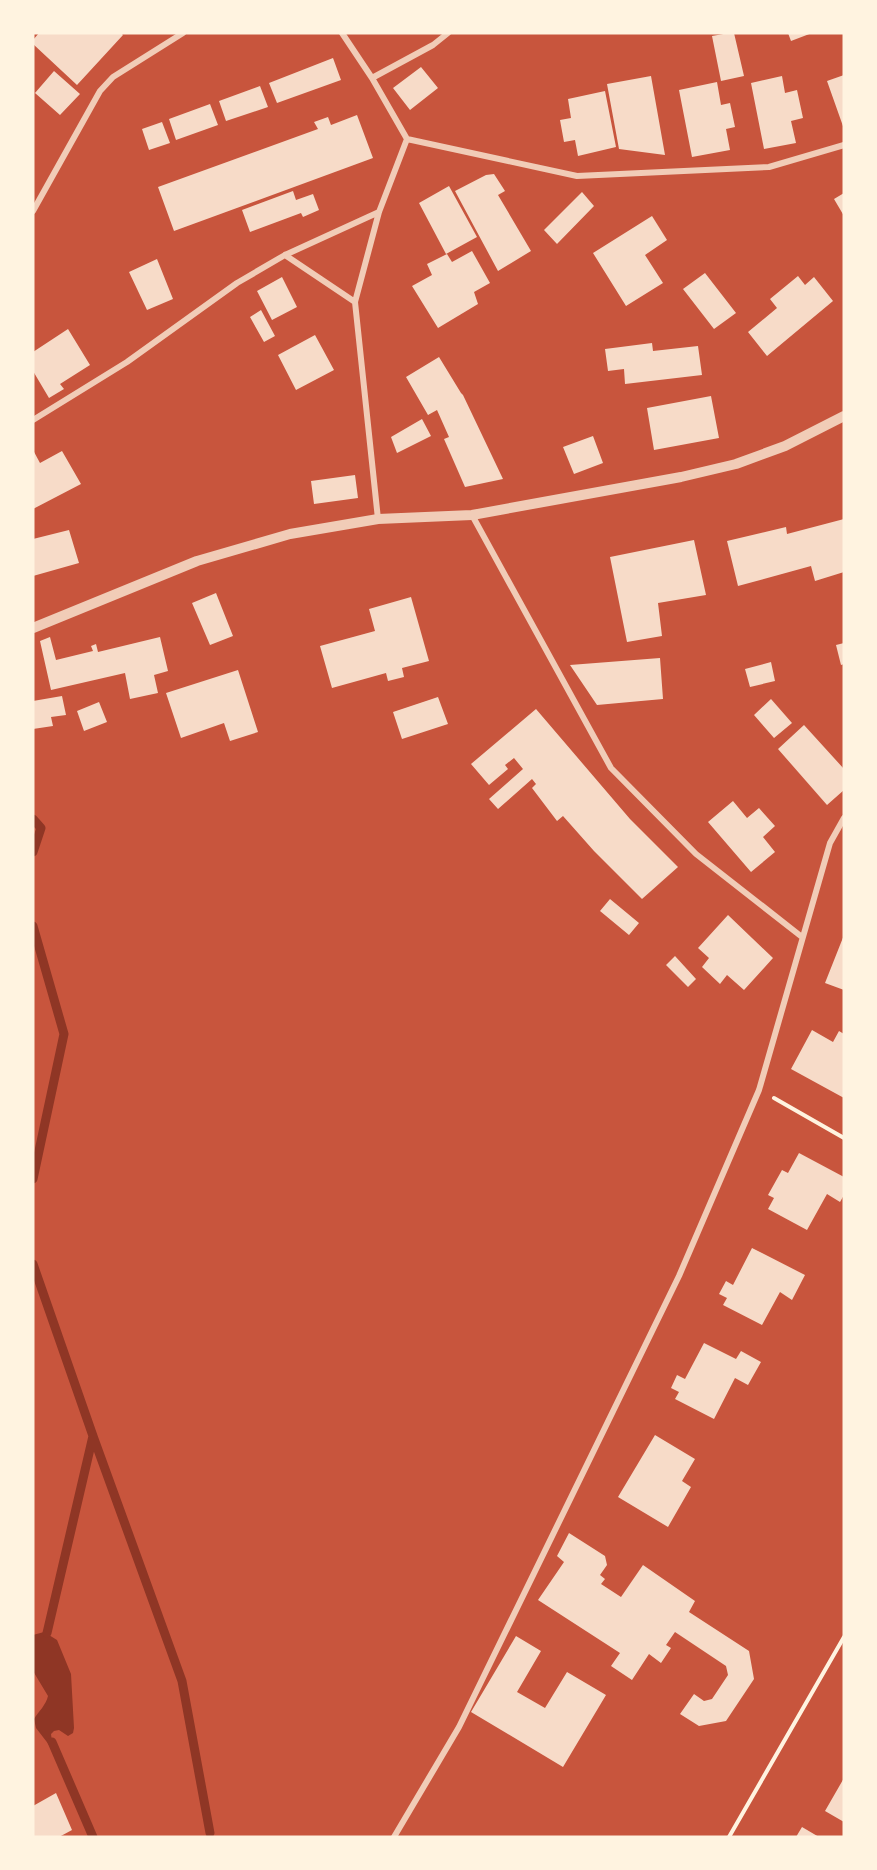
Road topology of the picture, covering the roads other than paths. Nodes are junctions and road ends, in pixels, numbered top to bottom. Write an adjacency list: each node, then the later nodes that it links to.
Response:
1 (183, 33): 7 (street)
2 (342, 33): 4 (street)
3 (448, 33): 4 (street)
4 (372, 78): 5 (street)
5 (407, 139): 6 (street); 8 (street)
6 (844, 145)
7 (33, 211)
8 (380, 212): 9 (street); 10 (street)
9 (285, 255): 10 (street); 12 (street)
10 (355, 302): 14 (street)
11 (844, 416): 13 (street)
12 (33, 420)
13 (472, 515): 14 (street); 17 (street)
14 (378, 519): 15 (street)
15 (33, 628)
16 (844, 818): 17 (street)
17 (802, 937): 18 (street)
18 (394, 1837)

